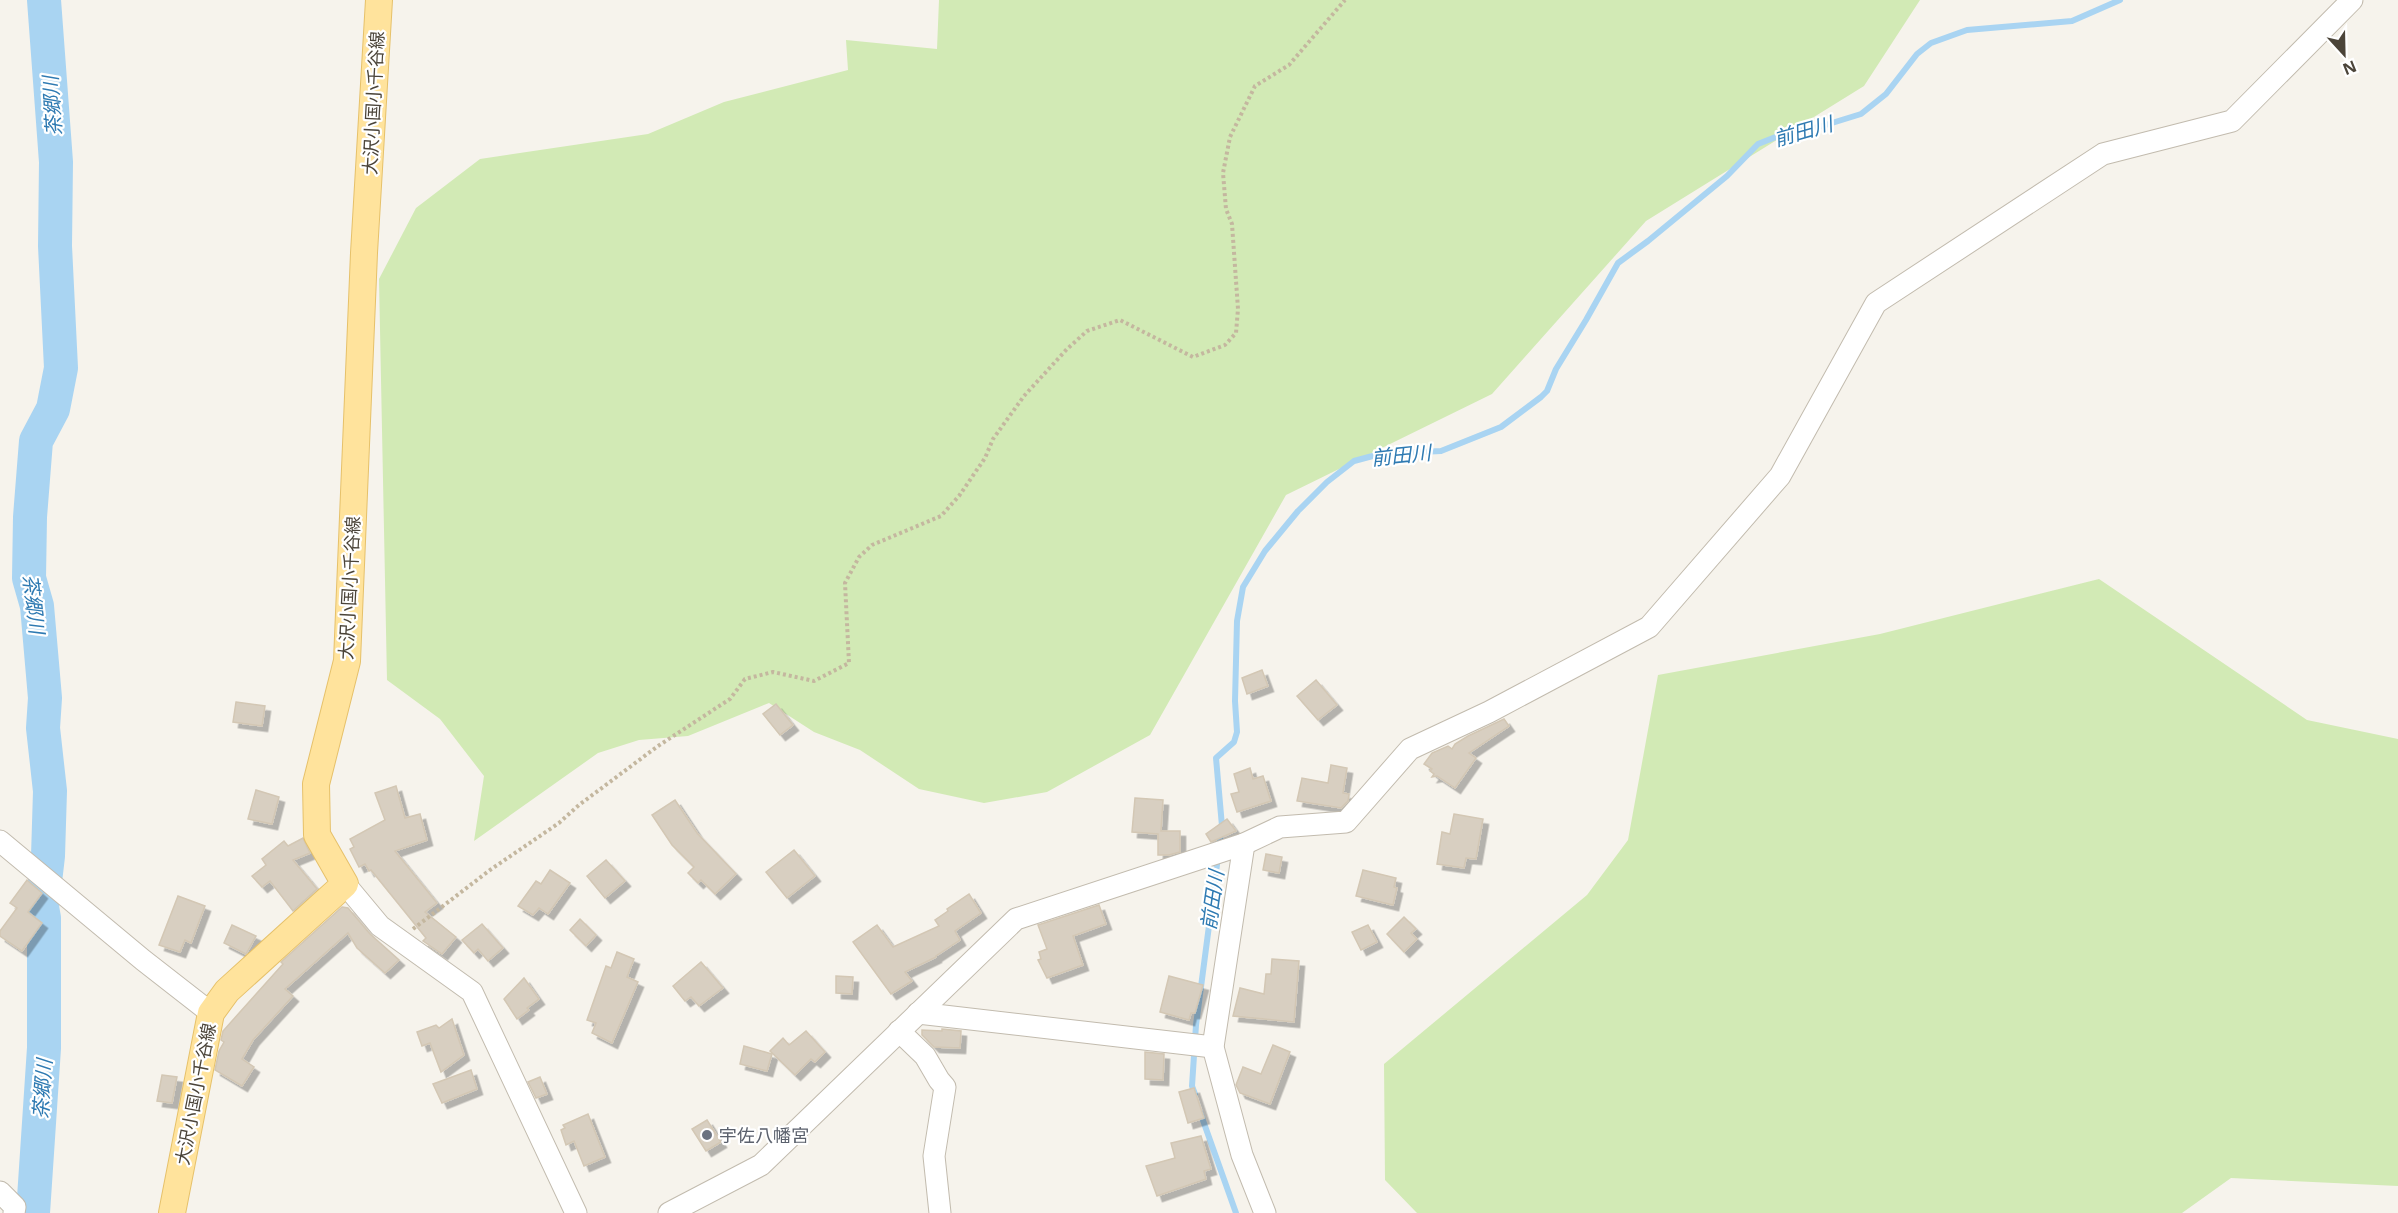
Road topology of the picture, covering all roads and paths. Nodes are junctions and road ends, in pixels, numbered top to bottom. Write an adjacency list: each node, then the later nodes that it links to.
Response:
1 (379, 0): 6 (main road, 大沢小国小千谷線)
2 (1345, 0): 7 (path)
3 (2352, 0): 5 (street)
4 (0, 841): 8 (street)
5 (1244, 844): 9 (street); 11 (street)
6 (345, 884): 7 (street); 8 (main road, 大沢小国小千谷線)
7 (398, 940): 15 (street)
8 (211, 1013): 14 (main road, 大沢小国小千谷線)
9 (918, 1013): 10 (street); 11 (street)
10 (899, 1030): 16 (street); 17 (street)
11 (1213, 1047): 18 (street)
12 (0, 1192): 13 (street)
13 (14, 1213)
14 (172, 1213)
15 (576, 1213)
16 (669, 1213)
17 (940, 1213)
18 (1265, 1213)

